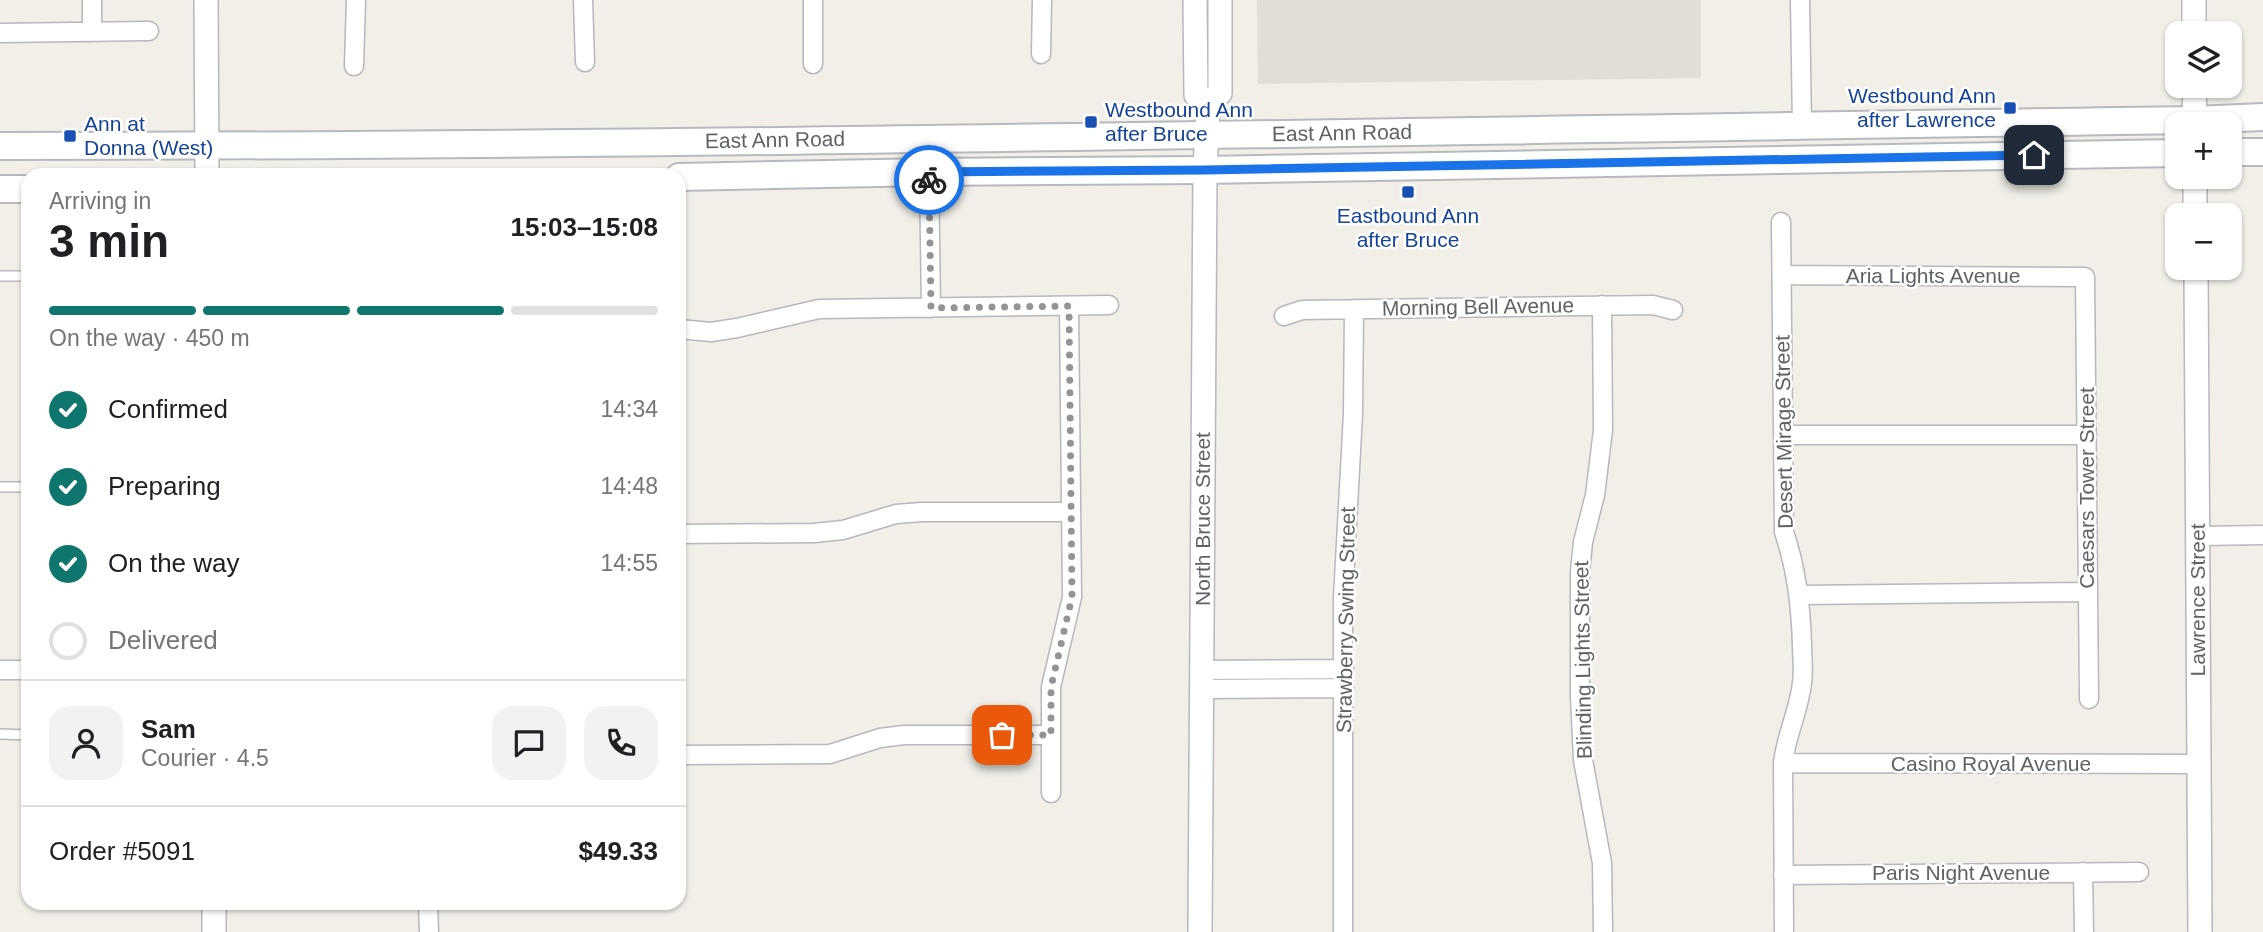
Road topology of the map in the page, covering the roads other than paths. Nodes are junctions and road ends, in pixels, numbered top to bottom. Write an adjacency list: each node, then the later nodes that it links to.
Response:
1 (92, 0): 13 (street)
2 (206, 0): 26 (street)
3 (356, 0): 18 (street)
4 (583, 0): 16 (street)
5 (813, 0): 17 (street)
6 (1042, 0): 15 (street)
7 (1195, 0): 8 (street)
8 (1220, 0)
9 (1800, 0): 23 (street)
10 (2194, 0): 11 (street)
11 (2194, 21)
12 (149, 31): 13 (street)
13 (92, 32): 14 (street)
14 (0, 33)
15 (1041, 54)
16 (585, 62)
17 (813, 64)
18 (354, 66)
19 (1208, 107): 24 (street, North Bruce Street)
20 (2263, 117): 21 (main road, East Ann Road)
21 (2242, 119)
22 (2165, 122): 23 (main road, East Ann Road)
23 (1801, 126): 24 (main road, East Ann Road)
24 (1207, 135): 26 (main road, East Ann Road); 31 (street, North Bruce Street)
25 (0, 146): 26 (main road, East Ann Road)
26 (207, 146): 30 (street)
27 (2242, 152): 28 (main road)
28 (2263, 152)
29 (2165, 153): 31 (main road, East Ann Road)
30 (207, 168)
31 (1205, 170): 32 (main road, East Ann Road); 64 (street, North Bruce Street)
32 (929, 172): 33 (main road, East Ann Road); 45 (street)
33 (686, 177)
34 (0, 189): 35 (main road)
35 (21, 189)
36 (1781, 222): 37 (street, Desert Mirage Street)
37 (1782, 275): 40 (street, Aria Lights Avenue); 50 (street, Desert Mirage Street)
38 (0, 276): 39 (lane)
39 (21, 276)
40 (2085, 277): 51 (street, Caesars Tower Street)
41 (2196, 280): 57 (street, Lawrence Street)
42 (1109, 305): 44 (street)
43 (1602, 305): 46 (street, Morning Bell Avenue); 47 (street, Morning Bell Avenue); 84 (street, Blinding Lights Street)
44 (1069, 306): 45 (street); 54 (street)
45 (931, 308): 49 (street)
46 (1354, 309): 48 (street, Morning Bell Avenue); 60 (street, Strawberry Swing Street)
47 (1673, 310)
48 (1284, 316)
49 (686, 330)
50 (1783, 435): 51 (street); 59 (street, Desert Mirage Street)
51 (2087, 435): 58 (street, Caesars Tower Street)
52 (0, 487): 53 (lane)
53 (21, 487)
54 (1071, 512): 55 (street); 70 (street)
55 (686, 534)
56 (2263, 535): 57 (street)
57 (2198, 536): 73 (street, Lawrence Street)
58 (2088, 592): 59 (street); 67 (street, Caesars Tower Street)
59 (1800, 595): 72 (street, Desert Mirage Street)
60 (1344, 669): 63 (street); 66 (street, Strawberry Swing Street)
61 (0, 670): 62 (street)
62 (21, 670)
63 (1292, 670): 64 (street); 65 (lane)
64 (1202, 679): 65 (street); 82 (street, North Bruce Street)
65 (1292, 688): 66 (street)
66 (1344, 688): 83 (street, Strawberry Swing Street)
67 (2089, 699)
68 (0, 734): 69 (lane)
69 (21, 735)
70 (1051, 735): 71 (street); 74 (street)
71 (686, 755)
72 (1783, 763): 73 (street, Casino Royal Avenue); 77 (street, Desert Mirage Street)
73 (2199, 764): 87 (street, Lawrence Street)
74 (1051, 793)
75 (2082, 872): 76 (street, Paris Night Avenue); 77 (street, Paris Night Avenue); 86 (street)
76 (2139, 872)
77 (1783, 875): 85 (street, Desert Mirage Street)
78 (214, 910): 80 (street)
79 (428, 910): 81 (street)
80 (214, 932)
81 (429, 932)
82 (1200, 932)
83 (1343, 932)
84 (1604, 932)
85 (1783, 932)
86 (2084, 932)
87 (2200, 932)

